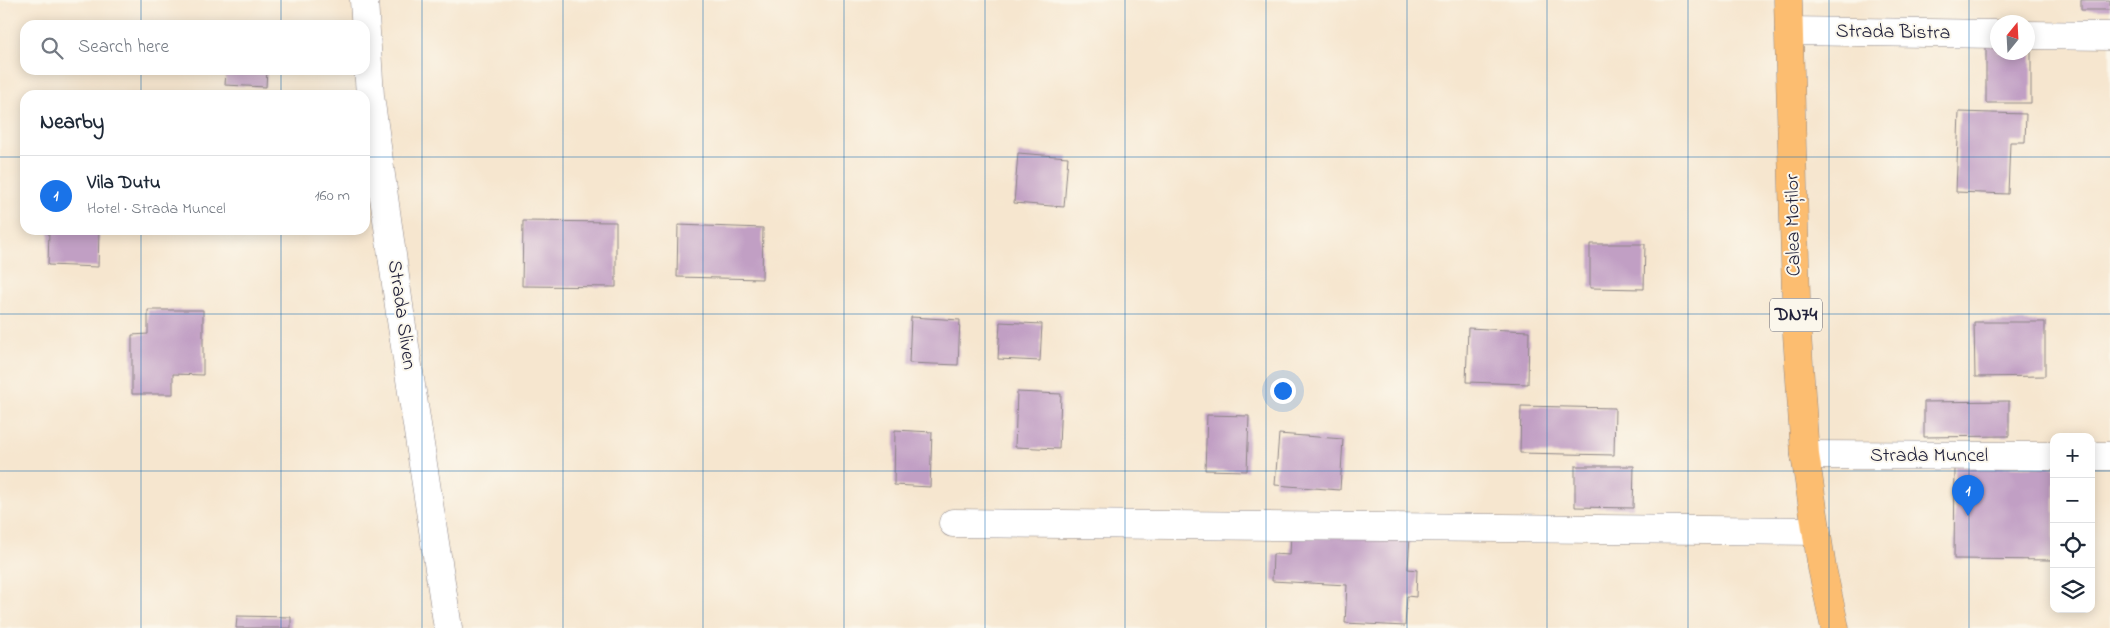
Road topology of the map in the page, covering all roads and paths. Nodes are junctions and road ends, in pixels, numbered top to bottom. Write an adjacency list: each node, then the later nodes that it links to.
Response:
1 (364, 0): 3 (street, Strada Sliven)
2 (1788, 0): 4 (main road, Calea Moților / DN74)
3 (365, 20)
4 (1789, 31): 5 (street, Strada Bistra); 11 (main road, Calea Moților / DN74)
5 (1990, 34)
6 (2035, 35): 7 (street)
7 (2110, 36)
8 (369, 75): 9 (street, Strada Sliven)
9 (370, 90)
10 (370, 96): 17 (street, Strada Sliven)
11 (1805, 455): 12 (street, Strada Muncel); 16 (main road, Calea Moților / DN74)
12 (2050, 456)
13 (2095, 456): 14 (street)
14 (2110, 456)
15 (953, 523): 16 (street)
16 (1817, 530): 18 (main road, Calea Moților / DN74)
17 (448, 628)
18 (1835, 628)

